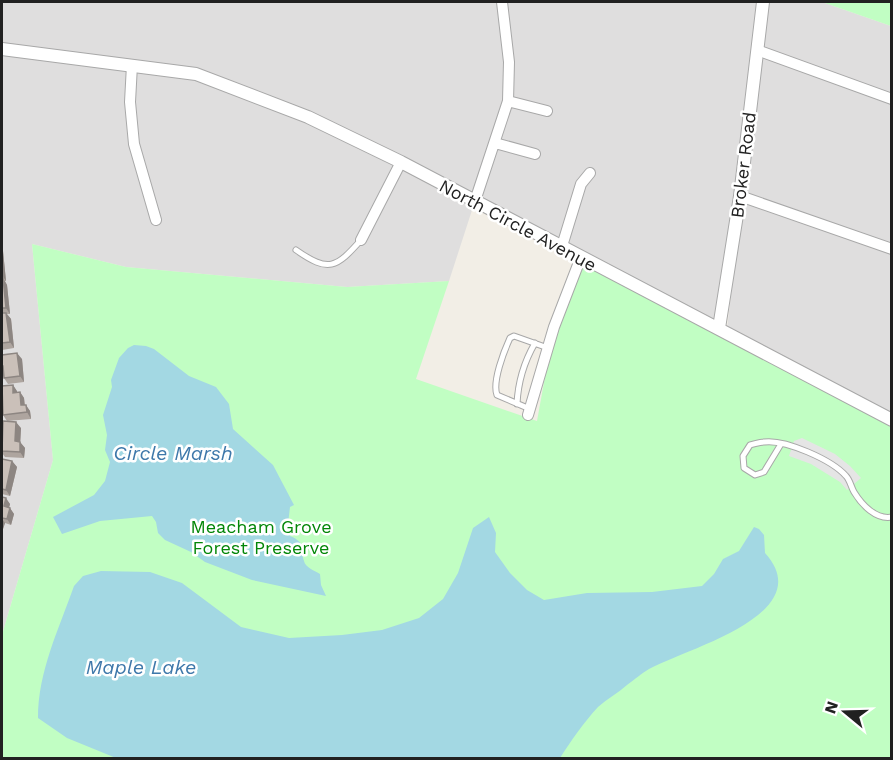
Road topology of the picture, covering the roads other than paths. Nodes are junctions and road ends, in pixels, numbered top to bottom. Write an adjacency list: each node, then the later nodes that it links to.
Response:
1 (501, 2): 7 (street)
2 (762, 2): 4 (street, Broker Road)
3 (2, 49): 5 (street, North Circle Avenue)
4 (757, 50): 6 (street); 13 (street, Broker Road)
5 (132, 65): 11 (street, North Circle Avenue); 15 (street)
6 (891, 99)
7 (508, 100): 8 (street); 9 (street)
8 (547, 111)
9 (495, 143): 10 (street); 14 (street)
10 (535, 154)
11 (401, 162): 14 (street, North Circle Avenue); 16 (street)
12 (591, 173): 17 (street)
13 (740, 196): 18 (street); 21 (street, Broker Road)
14 (475, 201): 17 (street, North Circle Avenue)
15 (156, 220)
16 (361, 240): 19 (lane)
17 (562, 246): 20 (street, North Circle Avenue)
18 (891, 249)
19 (296, 250)
20 (581, 257): 21 (street, North Circle Avenue); 23 (street)
21 (719, 328): 26 (street, North Circle Avenue)
22 (535, 343): 23 (lane); 24 (lane); 24 (lane)
23 (548, 348): 25 (street)
24 (517, 404): 25 (lane)
25 (529, 412)
26 (891, 420)
27 (781, 444): 27 (lane); 28 (lane)
28 (891, 517)

